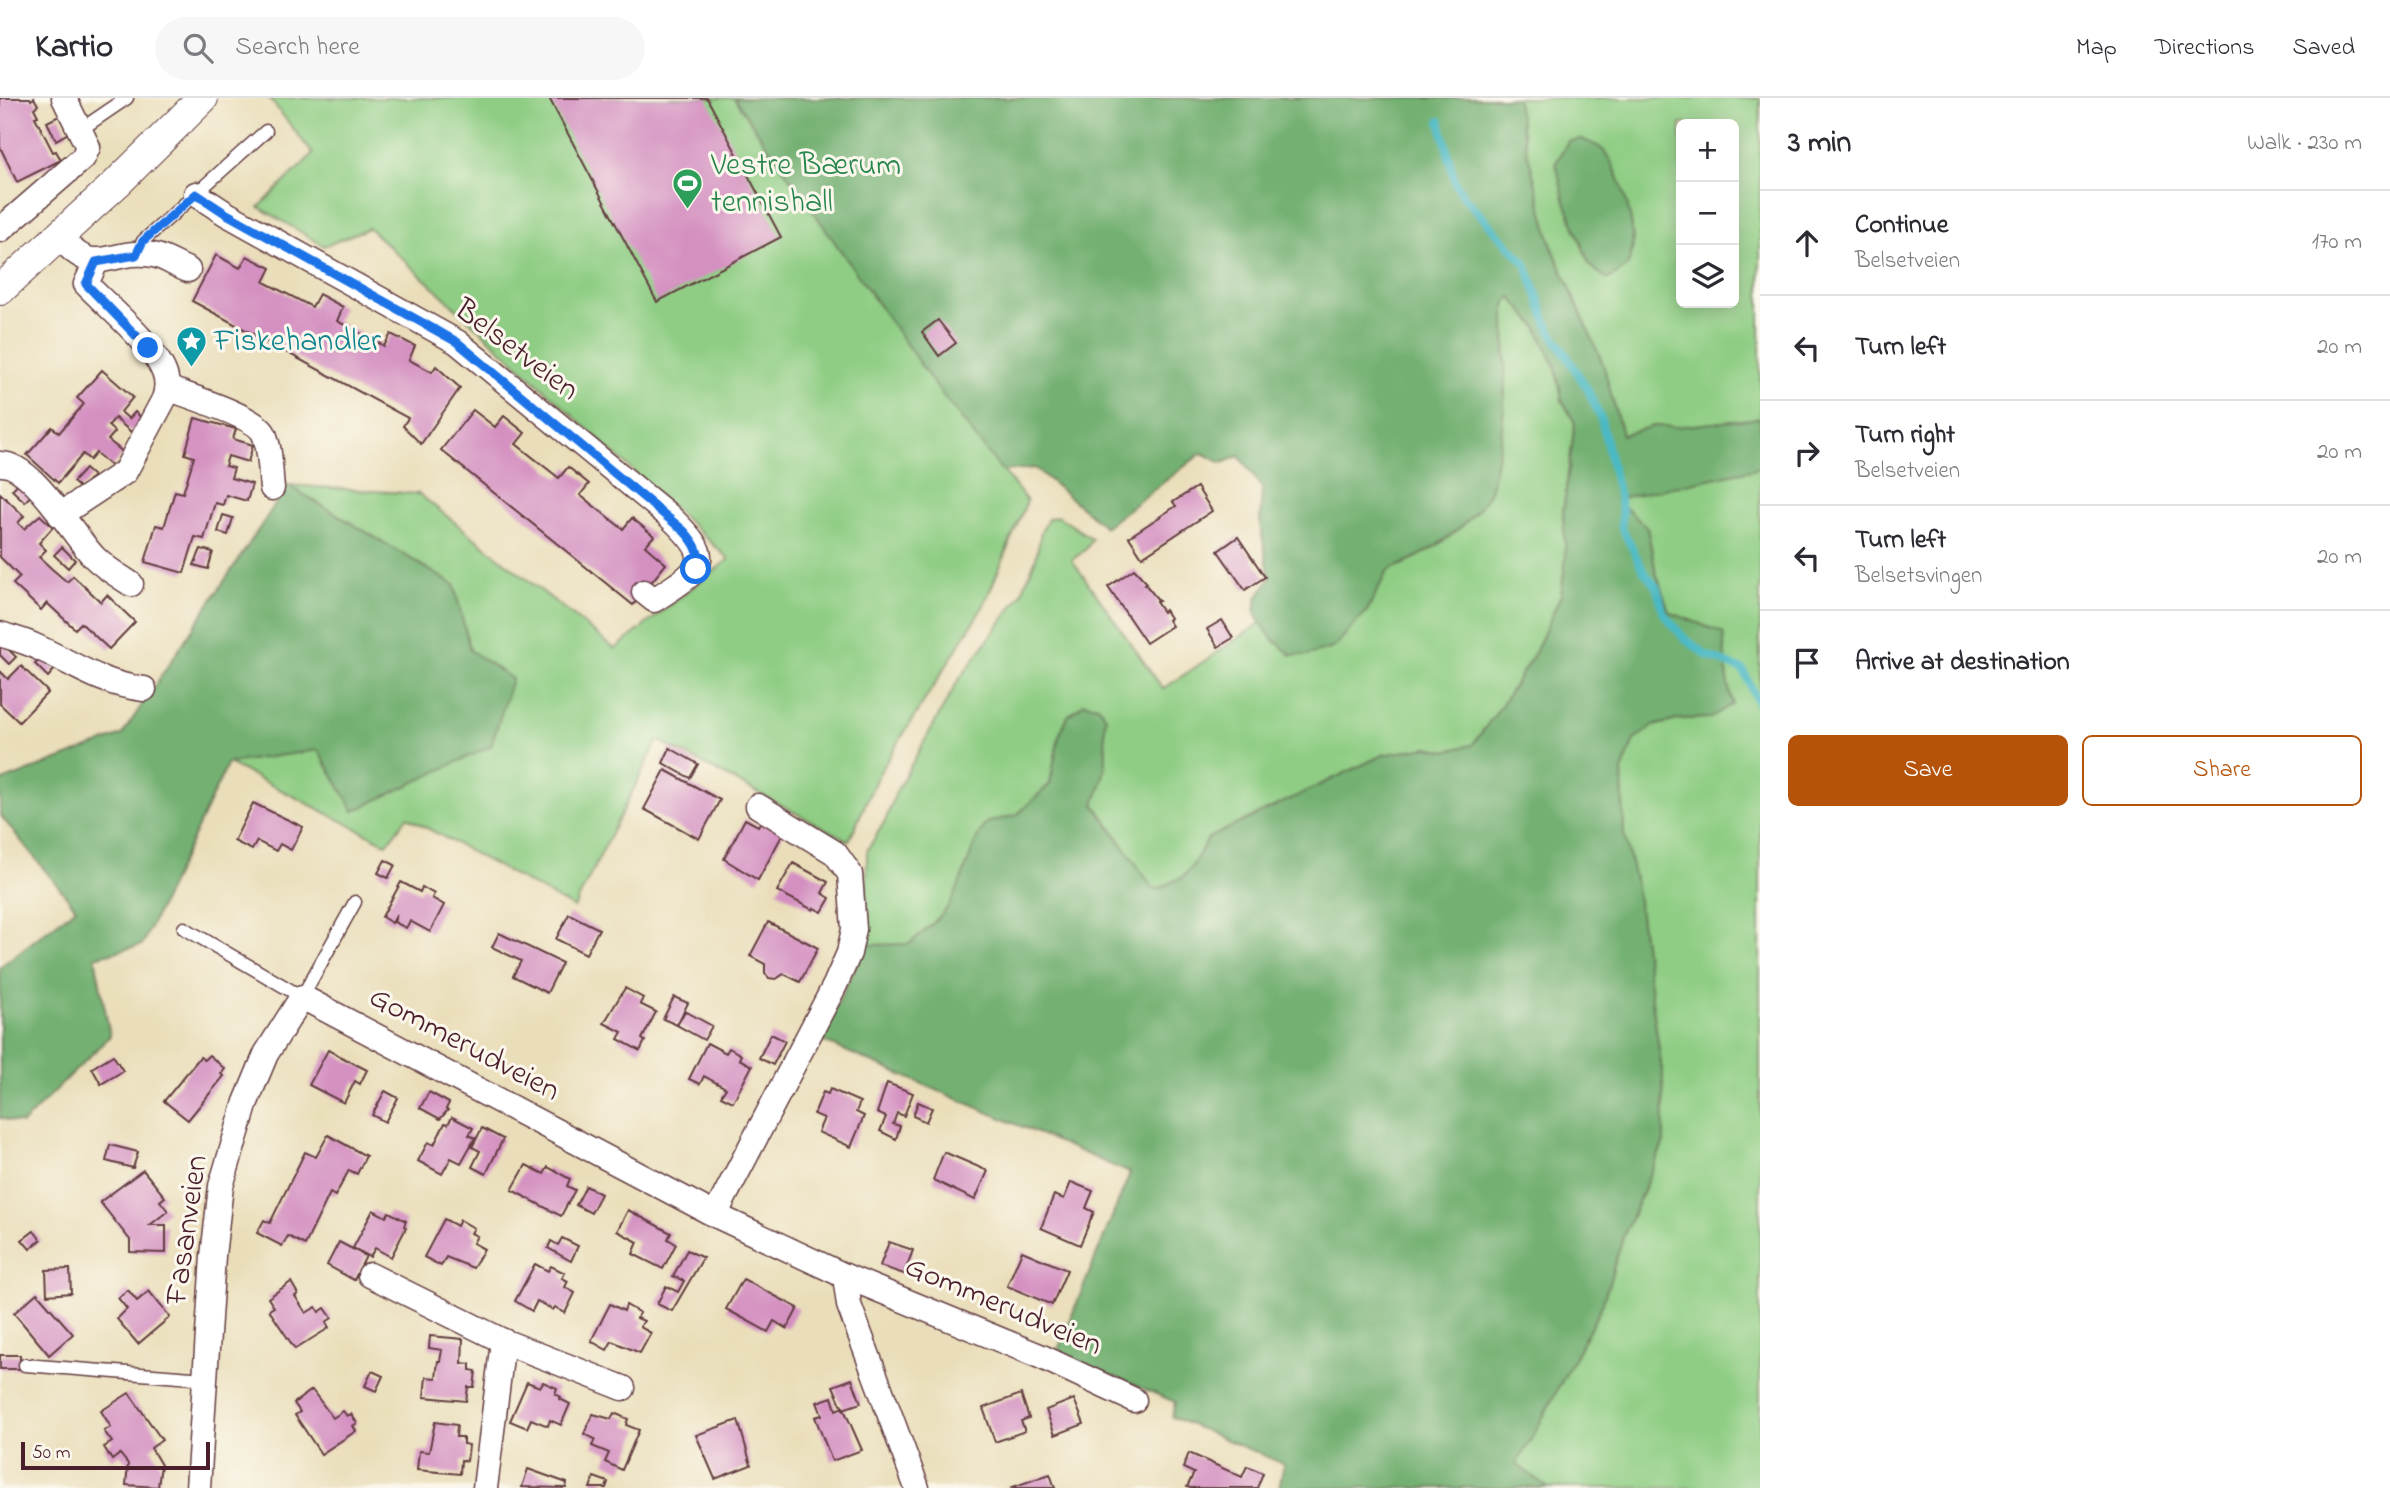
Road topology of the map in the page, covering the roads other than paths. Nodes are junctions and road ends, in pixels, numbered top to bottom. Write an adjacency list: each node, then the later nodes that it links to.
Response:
1 (64, 98): 4 (street)
2 (127, 98): 4 (lane)
3 (203, 98): 8 (street)
4 (80, 130): 7 (street)
5 (265, 131): 6 (lane)
6 (196, 194): 9 (lane); 18 (street, Belsetveien)
7 (0, 230)
8 (59, 236): 10 (street); 12 (street)
9 (136, 255): 10 (street); 11 (street)
10 (96, 262): 13 (street)
11 (188, 270)
12 (0, 290)
13 (167, 388): 15 (street); 16 (street)
14 (0, 464): 16 (street)
15 (272, 488)
16 (60, 515): 17 (street)
17 (131, 584)
18 (644, 592)
19 (0, 634): 20 (street)
20 (144, 689)
21 (758, 806): 25 (street)
22 (355, 902): 24 (lane)
23 (184, 928): 24 (lane, Gommerudveien)
24 (302, 997): 25 (street, Gommerudveien); 30 (street, Fasanveien)
25 (715, 1215): 27 (street, Gommerudveien)
26 (370, 1275): 28 (street)
27 (845, 1276): 32 (street, Gommerudveien); 35 (street)
28 (503, 1341): 31 (street); 34 (street)
29 (25, 1365): 30 (lane)
30 (205, 1379): 33 (street, Fasanveien)
31 (623, 1388)
32 (1134, 1400)
33 (198, 1488)
34 (485, 1488)
35 (917, 1488)

